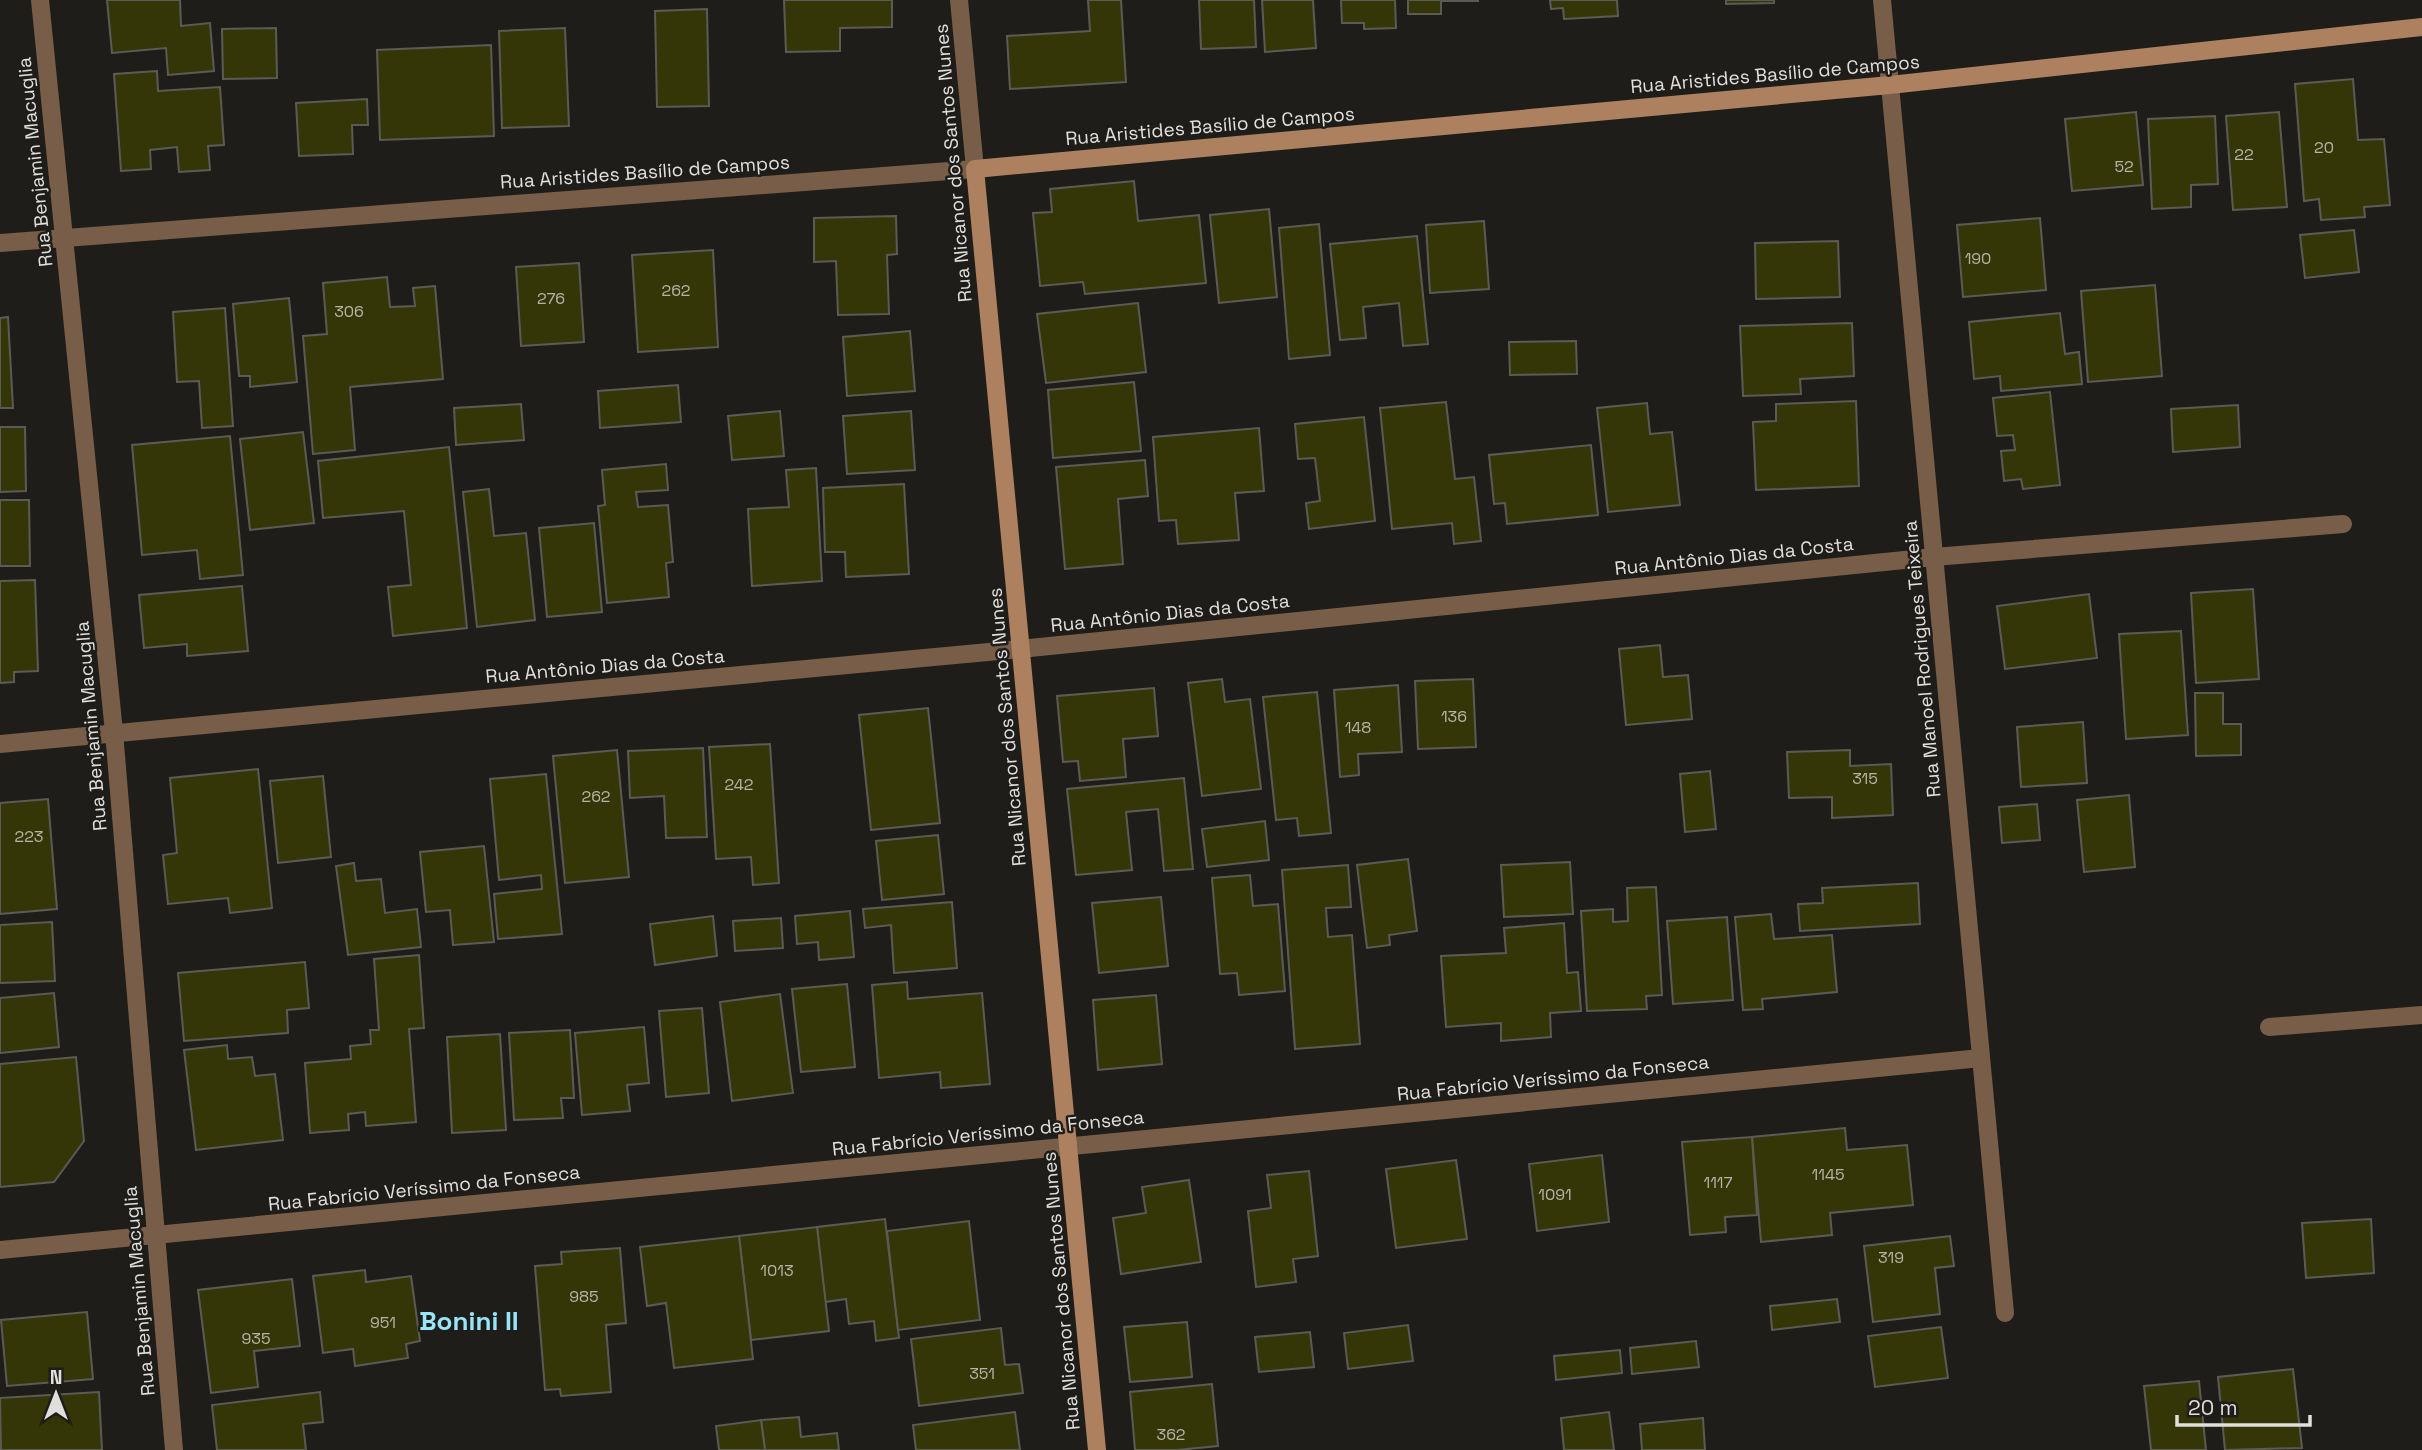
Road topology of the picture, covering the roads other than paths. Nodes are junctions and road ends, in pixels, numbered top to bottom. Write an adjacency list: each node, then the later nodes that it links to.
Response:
1 (40, 0): 7 (street, Rua Benjamin Macuglia)
2 (959, 0): 6 (street, Rua Nicanor dos Santos Nunes)
3 (1882, 0): 5 (street, Rua Manoel Rodrigues Teixeira)
4 (2422, 27): 5 (street, Rua Aristides Basílio de Campos)
5 (1890, 85): 6 (street, Rua Aristides Basílio de Campos); 10 (street, Rua Manoel Rodrigues Teixeira)
6 (975, 169): 7 (street, Rua Aristides Basílio de Campos); 11 (street, Rua Nicanor dos Santos Nunes)
7 (64, 237): 8 (street, Rua Aristides Basílio de Campos); 12 (street, Rua Benjamin Macuglia)
8 (0, 243)
9 (2343, 523): 10 (street, Rua Antônio Dias da Costa)
10 (1934, 557): 11 (street, Rua Antônio Dias da Costa); 16 (street, Rua Manoel Rodrigues Teixeira)
11 (1020, 649): 12 (street, Rua Antônio Dias da Costa); 17 (street, Rua Nicanor dos Santos Nunes)
12 (114, 732): 13 (street, Rua Antônio Dias da Costa); 18 (street, Rua Benjamin Macuglia)
13 (0, 744)
14 (2422, 1015): 15 (street)
15 (2269, 1027)
16 (1981, 1058): 17 (street, Rua Fabrício Veríssimo da Fonseca); 20 (street, Rua Manoel Rodrigues Teixeira)
17 (1068, 1146): 18 (street, Rua Fabrício Veríssimo da Fonseca); 22 (street, Rua Nicanor dos Santos Nunes)
18 (155, 1235): 19 (street, Rua Fabrício Veríssimo da Fonseca); 21 (street, Rua Benjamin Macuglia)
19 (0, 1250)
20 (2005, 1313)
21 (174, 1450)
22 (1097, 1450)

